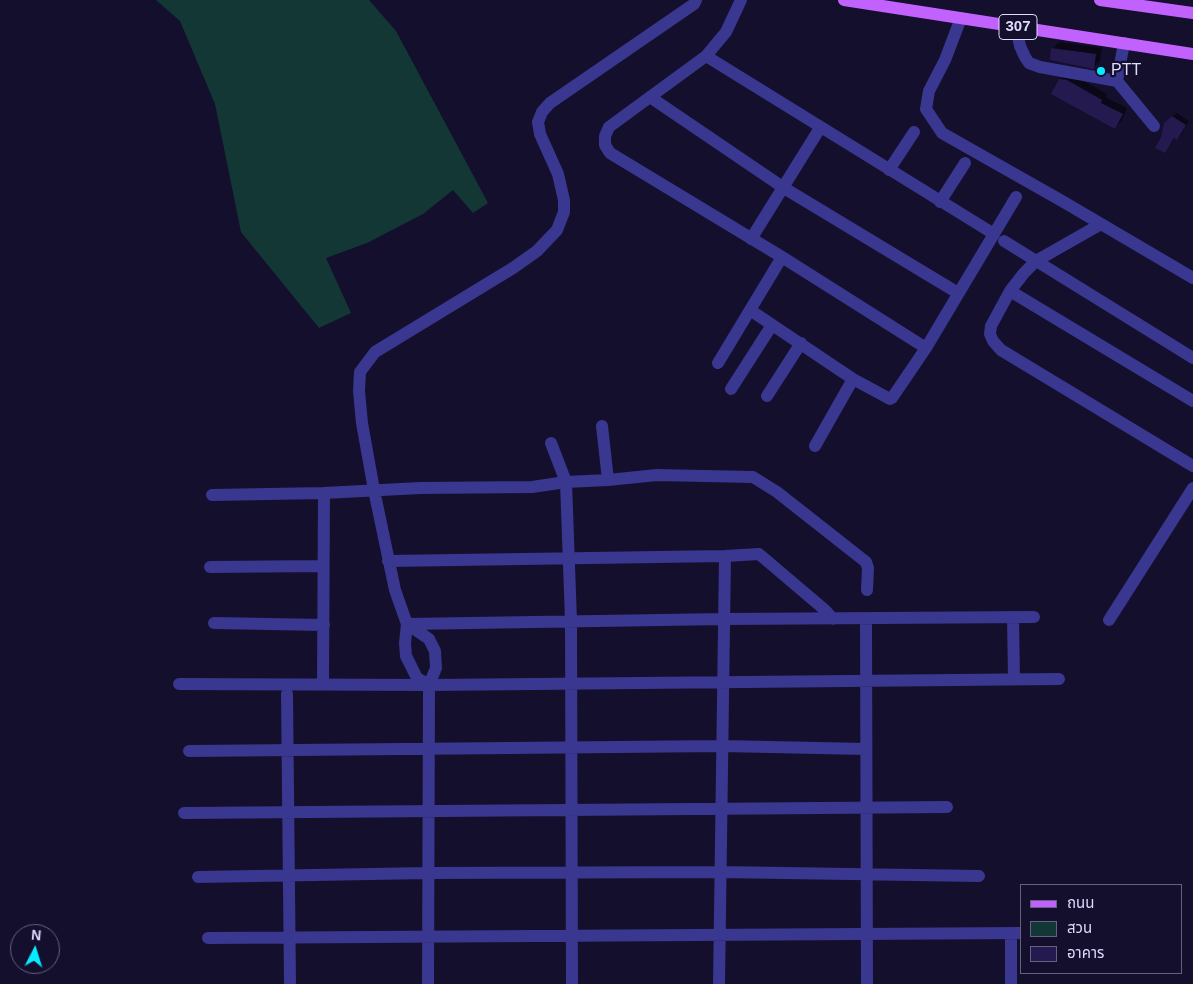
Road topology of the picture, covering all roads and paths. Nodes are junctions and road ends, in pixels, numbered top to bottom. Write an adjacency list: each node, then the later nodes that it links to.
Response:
1 (696, 0): 47 (street)
2 (741, 0): 11 (street)
3 (844, 0): 5 (main road, 307)
4 (1100, 0): 6 (main road)
5 (896, 5): 7 (main road, 307)
6 (1193, 13)
7 (961, 18): 8 (main road, 307); 22 (street)
8 (1016, 26): 9 (main road, 307); 12 (street)
9 (1124, 43): 10 (main road, 307); 12 (street)
10 (1193, 54)
11 (706, 56): 13 (street); 15 (street)
12 (1117, 81): 14 (street)
13 (650, 98): 19 (street); 24 (street)
14 (1154, 126)
15 (820, 128): 18 (street); 19 (street)
16 (914, 132): 18 (street)
17 (965, 163): 21 (street)
18 (889, 170): 21 (street)
19 (784, 188): 24 (street); 29 (street)
20 (1016, 197): 23 (street)
21 (940, 202): 23 (street)
22 (1101, 224): 26 (street); 27 (street)
23 (999, 238): 26 (street); 29 (street)
24 (751, 239): 25 (street)
25 (782, 257): 30 (street); 33 (street)
26 (1036, 260): 28 (street); 34 (street)
27 (1193, 278)
28 (1010, 291): 39 (street); 43 (street)
29 (958, 293): 33 (street)
30 (750, 310): 31 (street); 35 (street)
31 (772, 325): 32 (street); 37 (street)
32 (801, 343): 36 (street); 38 (street)
33 (926, 348): 36 (street)
34 (1193, 358)
35 (718, 362)
36 (853, 379): 42 (street)
37 (731, 389)
38 (767, 396)
39 (1193, 401)
40 (602, 426): 44 (street)
41 (551, 443): 45 (street)
42 (815, 446)
43 (1193, 466)
44 (608, 480): 45 (street); 55 (street)
45 (566, 482): 47 (street); 51 (street)
46 (1193, 488): 61 (street)
47 (374, 490): 48 (street); 52 (street)
48 (324, 493): 49 (street); 53 (street)
49 (212, 495)
50 (725, 556): 51 (street); 58 (street); 59 (street)
51 (568, 558): 52 (street); 62 (street)
52 (388, 561): 64 (street)
53 (323, 566): 54 (street); 65 (street)
54 (210, 567)
55 (867, 590)
56 (1013, 617): 57 (street); 60 (street); 66 (street)
57 (1034, 617)
58 (724, 619): 59 (street); 62 (street); 70 (street)
59 (833, 619): 60 (street)
60 (866, 619): 68 (street)
61 (1109, 620)
62 (570, 621): 64 (street); 69 (street)
63 (214, 624): 65 (street)
64 (407, 624): 73 (street); 73 (street)
65 (324, 626): 72 (street)
66 (1014, 679): 67 (street); 68 (street)
67 (1059, 679)
68 (867, 681): 70 (street); 79 (street)
69 (571, 682): 70 (street); 73 (street); 75 (street)
70 (723, 683): 76 (street)
71 (179, 684): 72 (street)
72 (323, 684): 73 (street)
73 (429, 685): 77 (street)
74 (287, 694): 78 (street)
75 (570, 746): 76 (street); 77 (street); 84 (street)
76 (722, 746): 79 (street); 83 (street)
77 (428, 748): 78 (street); 85 (street)
78 (289, 749): 80 (street); 86 (street)
79 (866, 749): 81 (street)
80 (189, 751)
81 (866, 806): 82 (street); 83 (street); 91 (street)
82 (947, 807)
83 (721, 808): 84 (street); 88 (street)
84 (571, 809): 85 (street); 90 (street)
85 (428, 811): 86 (street); 89 (street)
86 (289, 812): 87 (street); 92 (street)
87 (184, 813)
88 (720, 872): 90 (street); 91 (street); 99 (street)
89 (428, 873): 90 (street); 92 (street); 97 (street)
90 (571, 873): 98 (street)
91 (866, 874): 93 (street); 95 (street)
92 (289, 876): 94 (street); 100 (street)
93 (979, 876)
94 (198, 877)
95 (866, 933): 96 (street); 99 (street); 106 (street)
96 (1016, 933): 107 (street)
97 (428, 936): 98 (street); 100 (street); 103 (street)
98 (571, 936): 99 (street); 104 (street)
99 (719, 936): 105 (street)
100 (290, 937): 101 (street); 102 (street)
101 (208, 938)
102 (290, 984)
103 (428, 984)
104 (572, 984)
105 (718, 984)
106 (867, 984)
107 (1011, 984)

